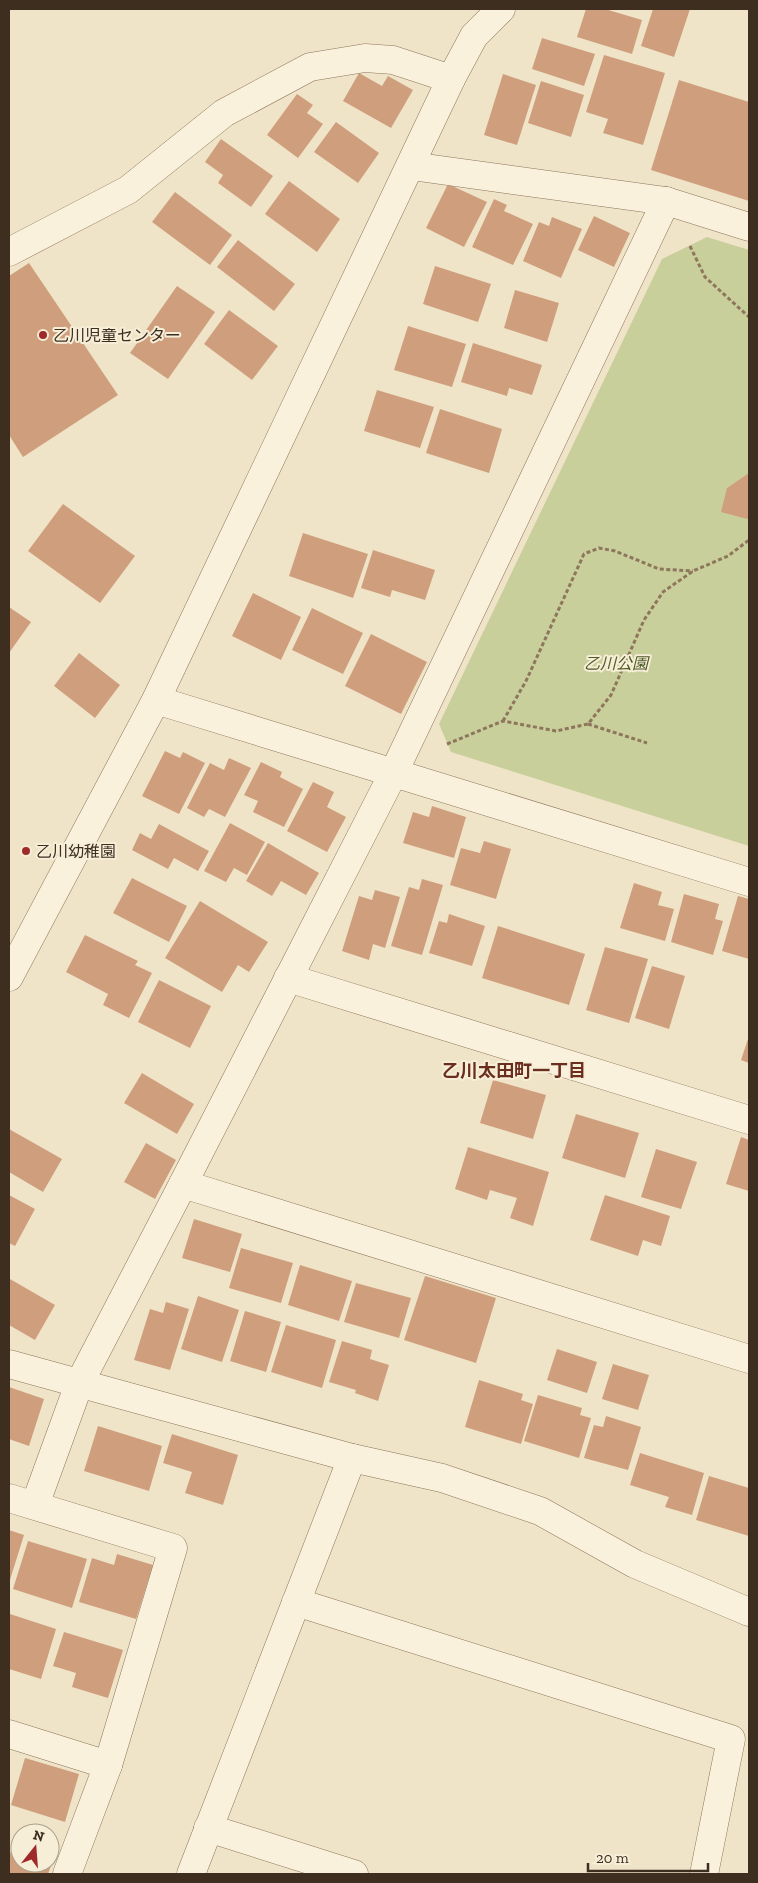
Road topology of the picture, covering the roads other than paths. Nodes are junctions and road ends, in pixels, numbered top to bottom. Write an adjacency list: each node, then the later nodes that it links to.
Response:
1 (501, 9): 2 (street)
2 (451, 79): 3 (street); 6 (street)
3 (411, 166): 4 (street); 7 (street)
4 (666, 201): 5 (street); 8 (street)
5 (749, 227)
6 (9, 252)
7 (156, 700): 8 (street); 10 (street)
8 (394, 772): 9 (street); 11 (street)
9 (749, 882)
10 (9, 977)
11 (288, 978): 12 (street); 13 (street)
12 (749, 1120)
13 (183, 1184): 14 (street); 16 (street)
14 (749, 1359)
15 (9, 1364): 16 (street)
16 (78, 1384): 17 (street); 19 (street)
17 (352, 1458): 20 (street); 21 (street)
18 (9, 1498): 19 (street)
19 (35, 1505): 23 (street)
20 (296, 1602): 24 (street); 28 (street)
21 (749, 1612)
22 (9, 1734): 23 (street)
23 (108, 1765): 25 (street)
24 (208, 1828): 26 (street); 27 (street)
25 (66, 1874)
26 (191, 1874)
27 (354, 1874)
28 (704, 1874)

